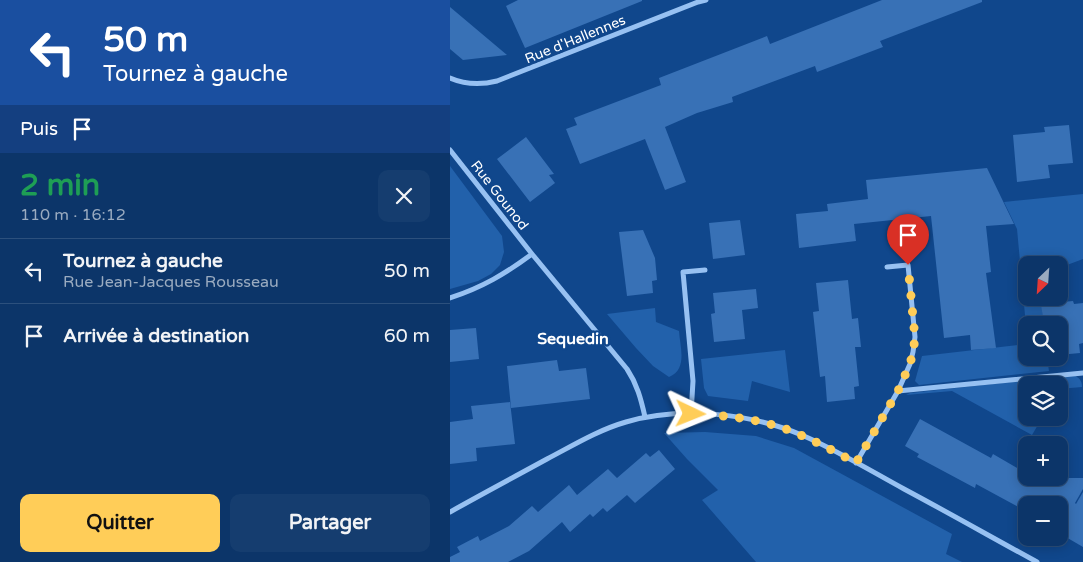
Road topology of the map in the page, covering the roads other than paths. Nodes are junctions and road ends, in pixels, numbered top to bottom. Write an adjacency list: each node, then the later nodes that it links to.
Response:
1 (706, 0): 2 (street, Rue d'Hallennes)
2 (450, 80)
3 (450, 150): 4 (street, Rue Gounod)
4 (532, 254): 7 (street); 11 (street, Rue Gounod)
5 (887, 267): 9 (street)
6 (705, 270): 10 (street)
7 (450, 298)
8 (1082, 373): 9 (street)
9 (898, 391): 12 (street)
10 (691, 414): 11 (street); 12 (street)
11 (645, 417): 13 (street)
12 (856, 463): 14 (street)
13 (450, 512)
14 (1037, 562)

